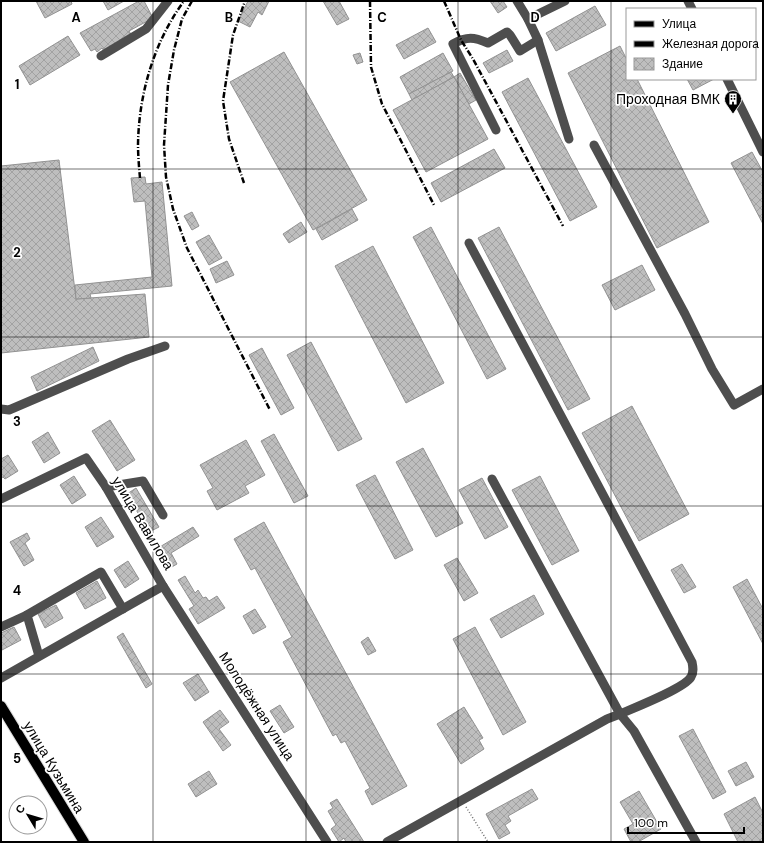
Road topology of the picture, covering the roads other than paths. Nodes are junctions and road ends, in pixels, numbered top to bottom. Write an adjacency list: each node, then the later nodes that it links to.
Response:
1 (168, 1): 6 (street)
2 (517, 1): 4 (street)
3 (565, 1): 4 (street)
4 (528, 19): 5 (street)
5 (538, 40): 8 (street); 9 (street)
6 (102, 56)
7 (727, 80): 11 (street)
8 (496, 130)
9 (569, 139)
10 (594, 145): 14 (street)
11 (763, 152)
12 (468, 243): 27 (street)
13 (165, 346): 15 (street)
14 (763, 389)
15 (1, 409)
16 (492, 479): 27 (street)
17 (106, 487): 18 (street, улица Вавилова); 19 (street); 20 (street, улица Вавилова)
18 (1, 499)
19 (163, 515)
20 (163, 586): 21 (street, улица Вавилова); 29 (street, Молодёжная улица)
21 (122, 609): 22 (street); 24 (street, улица Вавилова)
22 (27, 615): 23 (street); 24 (street)
23 (1, 627)
24 (39, 656): 25 (street, улица Вавилова)
25 (1, 678)
26 (1, 706): 28 (main road, улица Кузьмина)
27 (620, 714): 30 (street); 31 (street)
28 (84, 842)
29 (327, 842)
30 (387, 842)
31 (696, 842)

